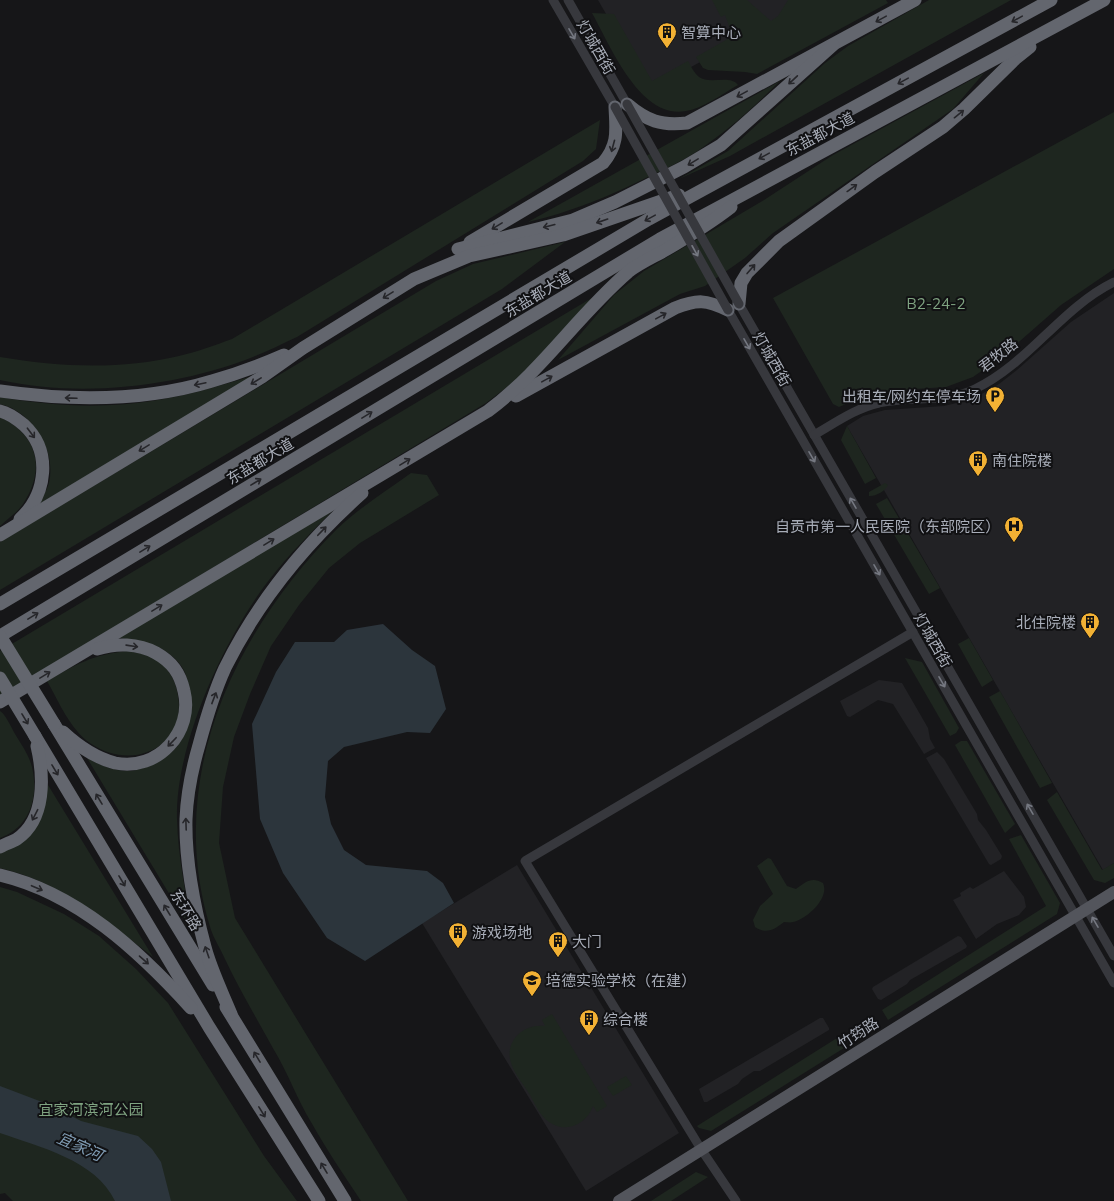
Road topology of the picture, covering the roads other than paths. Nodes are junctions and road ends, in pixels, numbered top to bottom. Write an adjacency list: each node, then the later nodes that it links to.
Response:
1 (552, 0): 8 (street, 灯城西街, one-way to 8)
2 (568, 0): 8 (street, 灯城西街)
3 (915, 0): 7 (highway, one-way to 7)
4 (1052, 0): 9 (highway, 东盐都大道, one-way to 9)
5 (1104, 0): 6 (highway, 东盐都大道)
6 (1059, 24): 10 (highway, 东盐都大道); 14 (highway, one-way to 6)
7 (833, 45): 8 (highway, one-way to 8); 11 (highway, one-way to 11)
8 (621, 106): 11 (highway, one-way to 11); 14 (street, bridge)
9 (718, 181): 12 (highway, one-way to 12); 22 (highway, 东盐都大道, one-way to 22)
10 (762, 183): 18 (highway); 24 (highway, 东盐都大道, one-way to 10)
11 (458, 249): 12 (highway)
12 (414, 279): 15 (highway, one-way to 15)
13 (1114, 282): 19 (street, 君牧路)
14 (733, 307): 18 (highway, one-way to 14); 19 (street, 灯城西街); 23 (street, 灯城西街, one-way to 23)
15 (303, 348): 16 (highway, one-way to 16); 21 (highway, one-way to 21)
16 (0, 391)
17 (0, 411): 21 (highway, one-way to 21)
18 (488, 411): 20 (highway, one-way to 18)
19 (814, 435): 35 (street, 灯城西街, one-way to 19)
20 (380, 477): 25 (highway, one-way to 20); 39 (highway, one-way to 20)
21 (4, 532)
22 (0, 604)
23 (913, 632): 36 (street, 灯城西街, one-way to 36); 41 (street)
24 (0, 636): 28 (highway, 东环路, bridge)
25 (80, 654): 27 (highway, one-way to 25); 28 (highway, one-way to 28)
26 (0, 678): 29 (highway, one-way to 29, bridge)
27 (0, 702)
28 (54, 724): 30 (highway, 东环路, one-way to 28)
29 (35, 736): 31 (highway, one-way to 31); 32 (highway, one-way to 32)
30 (110, 817): 31 (highway); 39 (highway, 东环路, one-way to 30)
31 (90, 829): 40 (highway, one-way to 40)
32 (0, 847)
33 (0, 875): 40 (highway, one-way to 40)
34 (1114, 892): 35 (main road, 竹筠路)
35 (1087, 909): 36 (main road, 竹筠路); 37 (street, 灯城西街, one-way to 35)
36 (1076, 916): 38 (street, 灯城西街); 41 (main road, 竹筠路)
37 (1114, 956)
38 (1114, 983)
39 (231, 1014): 43 (highway, 东环路, one-way to 39)
40 (209, 1027): 42 (highway, one-way to 42)
41 (701, 1149): 44 (main road, 竹筠路); 45 (street)
42 (319, 1201)
43 (345, 1201)
44 (619, 1201)
45 (736, 1201)

